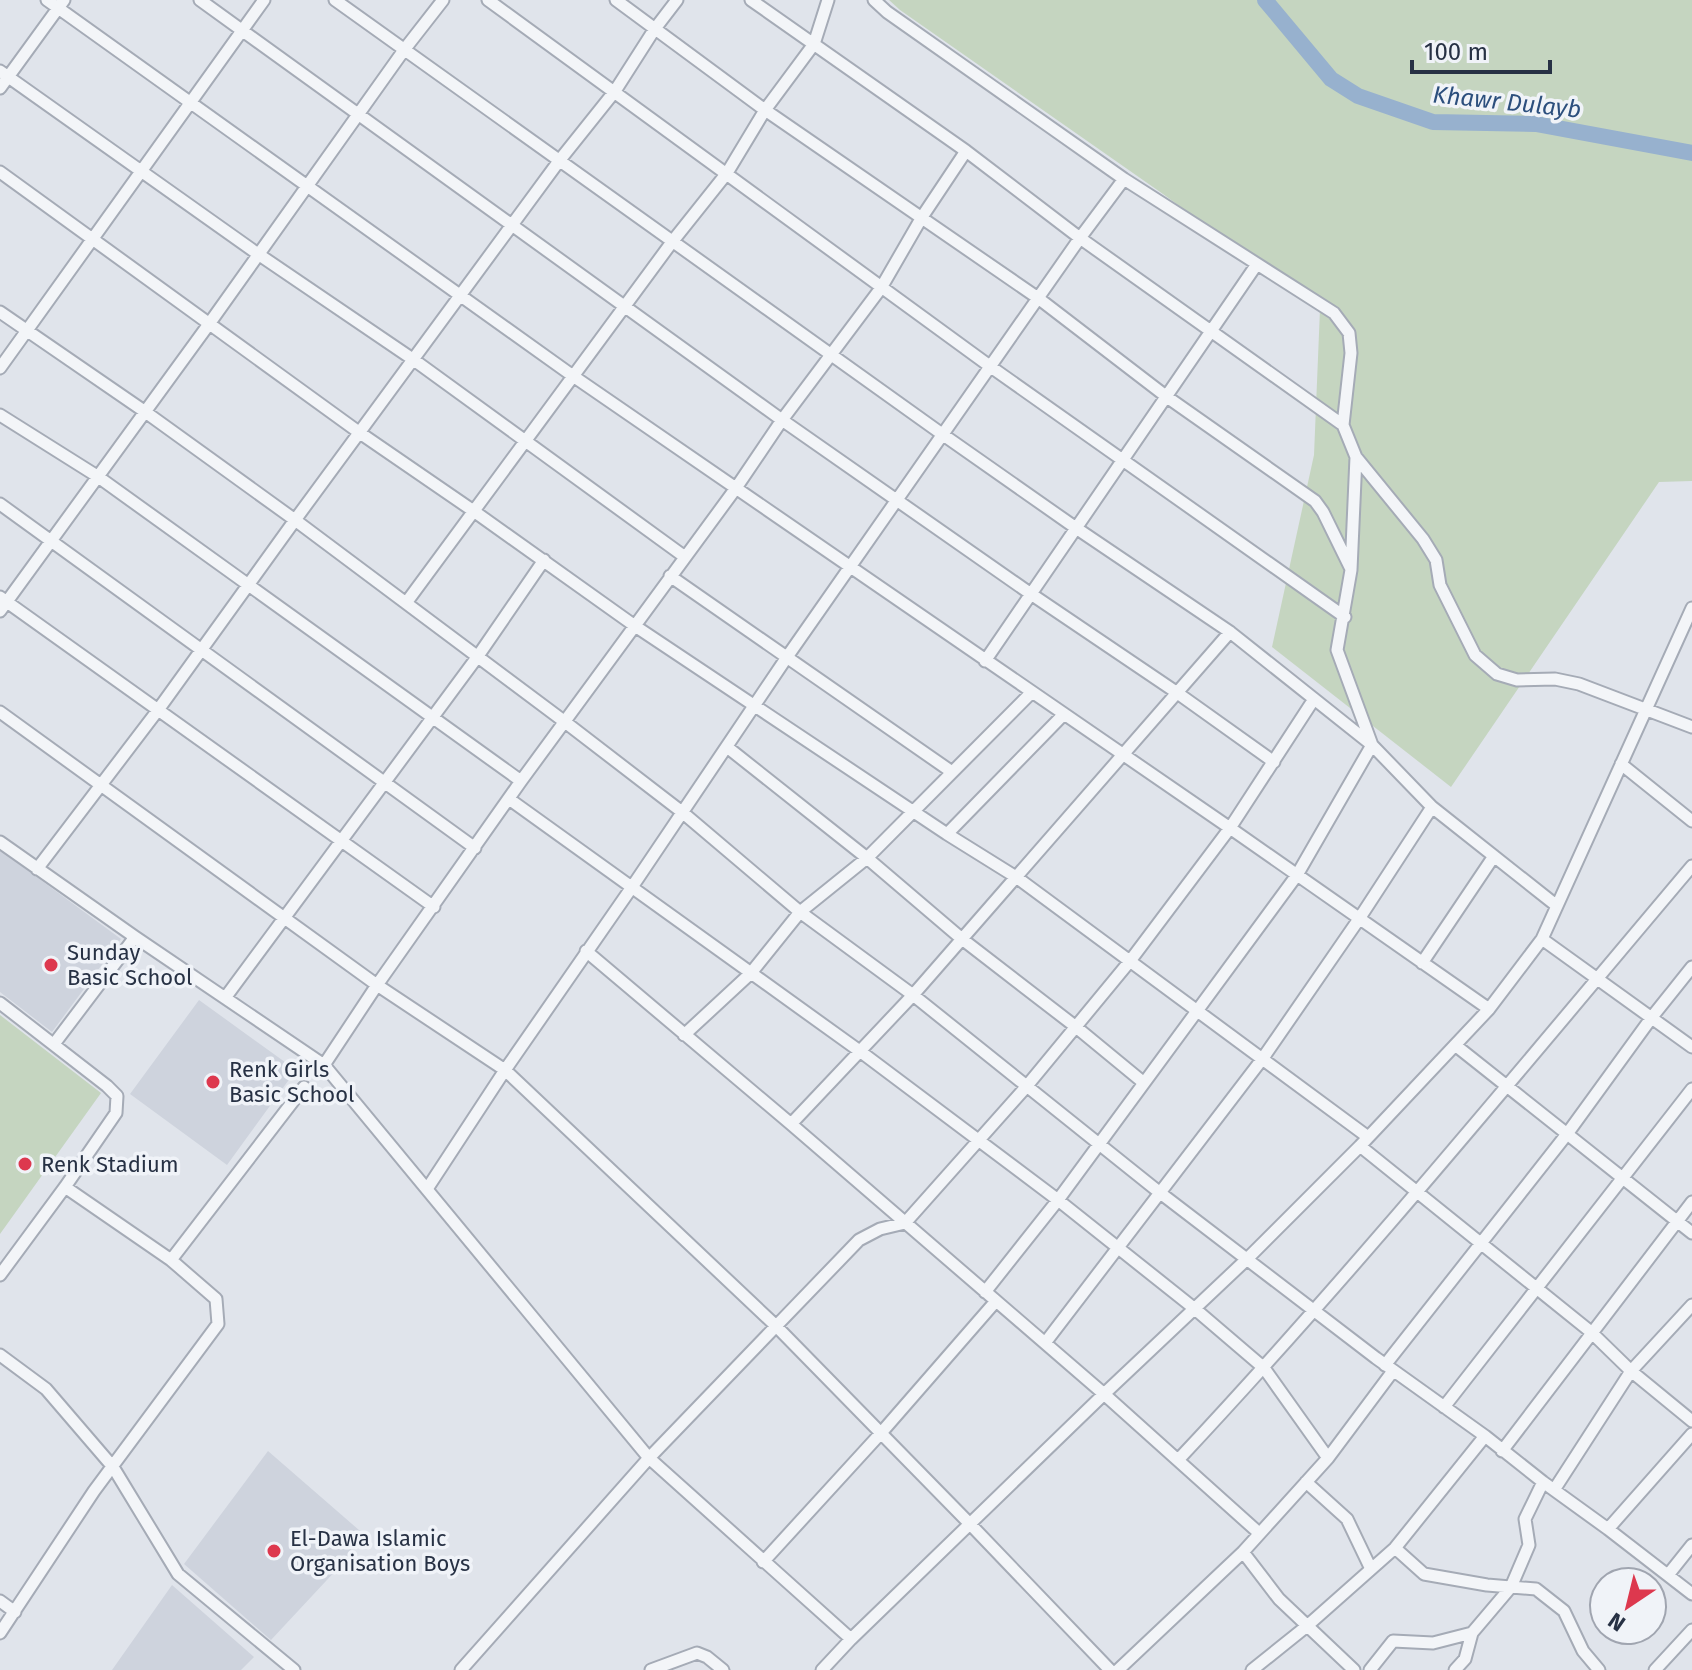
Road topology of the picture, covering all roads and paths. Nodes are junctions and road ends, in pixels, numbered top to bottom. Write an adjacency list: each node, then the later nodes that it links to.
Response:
1 (47, 0): 12 (street)
2 (200, 0): 13 (street)
3 (264, 0): 13 (street)
4 (335, 0): 16 (street)
5 (443, 0): 16 (street)
6 (488, 0): 19 (street)
7 (616, 0): 14 (street)
8 (677, 0): 14 (street)
9 (751, 0): 15 (street)
10 (828, 0): 15 (street)
11 (874, 0): 28 (street)
12 (61, 4): 17 (street); 20 (street)
13 (242, 30): 20 (street); 22 (street)
14 (654, 30): 19 (street); 21 (street)
15 (814, 44): 21 (street); 23 (street)
16 (404, 50): 22 (street); 24 (street)
17 (4, 74): 18 (street); 25 (street)
18 (0, 88)
19 (615, 91): 24 (street); 27 (street)
20 (190, 102): 25 (street); 29 (street)
21 (765, 110): 27 (street); 30 (street)
22 (358, 114): 29 (street); 31 (street)
23 (966, 151): 30 (street); 32 (street)
24 (559, 161): 31 (street); 34 (street)
25 (142, 170): 33 (street); 35 (street)
26 (0, 172): 33 (street)
27 (727, 173): 34 (street); 37 (street)
28 (1124, 179): 32 (street); 36 (street)
29 (307, 185): 35 (street); 38 (street)
30 (922, 217): 37 (street); 39 (street)
31 (512, 225): 38 (street); 40 (street)
32 (1080, 238): 39 (street); 44 (street)
33 (94, 239): 42 (street); 43 (street)
34 (672, 242): 40 (street); 45 (street)
35 (258, 254): 42 (street); 46 (street)
36 (1257, 264): 44 (street); 54 (street)
37 (881, 288): 45 (street); 47 (street)
38 (461, 296): 46 (street); 49 (street)
39 (1038, 298): 47 (street); 50 (street)
40 (624, 306): 49 (street); 53 (street)
41 (0, 312): 43 (street)
42 (209, 324): 51 (street); 55 (street)
43 (27, 330): 48 (street); 51 (street)
44 (1210, 331): 50 (street); 54 (street)
45 (831, 356): 53 (street); 56 (street)
46 (414, 360): 55 (street); 57 (street)
47 (991, 367): 56 (street); 59 (street)
48 (0, 368)
49 (573, 376): 57 (street); 61 (street)
50 (1167, 397): 59 (street); 71 (street)
51 (144, 411): 60 (street); 65 (street)
52 (0, 415): 60 (street)
53 (782, 420): 61 (street); 62 (street)
54 (1343, 425): 58 (street)
55 (360, 433): 64 (street); 65 (street)
56 (942, 434): 62 (street); 66 (street)
57 (525, 441): 64 (street); 68 (street)
58 (1356, 457): 71 (street); 90 (street)
59 (1122, 460): 66 (street); 78 (street)
60 (97, 476): 67 (street); 73 (street)
61 (736, 488): 68 (street); 70 (street)
62 (896, 500): 70 (street); 74 (street)
63 (0, 504): 67 (street)
64 (475, 512): 69 (street); 76 (street)
65 (295, 520): 73 (street); 76 (street)
66 (1076, 528): 74 (street); 81 (street)
67 (51, 540): 75 (street); 82 (street)
68 (685, 557): 72 (street)
69 (544, 560): 80 (street); 83 (street)
70 (849, 567): 84 (street); 85 (street)
71 (1351, 570): 78 (street)
72 (670, 576): 80 (street); 84 (street)
73 (249, 585): 82 (street); 94 (street)
74 (1031, 594): 85 (street); 86 (street)
75 (2, 603): 91 (street)
76 (406, 603): 83 (street)
77 (1692, 608): 79 (street)
78 (1345, 617): 97 (street)
79 (1689, 623): 90 (street)
80 (635, 626): 89 (street); 95 (street)
81 (1230, 632): 86 (street); 88 (street)
82 (202, 650): 91 (street); 104 (street)
83 (478, 656): 94 (street); 95 (street)
84 (787, 657): 89 (street); 102 (street)
85 (985, 661): 87 (street)
86 (1176, 692): 99 (street); 100 (street)
87 (1031, 693): 93 (street); 102 (street)
88 (1314, 699): 97 (street); 100 (street)
89 (756, 705): 98 (street); 108 (street)
90 (1646, 708): 96 (street); 101 (street)
91 (158, 710): 105 (street); 113 (street)
92 (0, 712): 105 (street)
93 (1063, 715): 99 (street); 112 (street)
94 (432, 717): 103 (street); 104 (street)
95 (565, 722): 103 (street); 109 (street)
96 (1692, 727)
97 (1372, 745): 107 (street); 120 (street)
98 (727, 747): 109 (street); 117 (street)
99 (1123, 754): 111 (street); 121 (street)
100 (1274, 762): 111 (street)
101 (1621, 764): 110 (street); 123 (street)
102 (952, 772): 108 (street)
103 (521, 781): 106 (street)
104 (384, 782): 113 (street); 115 (street)
105 (101, 785): 119 (street); 126 (street)
106 (509, 799): 115 (street); 122 (street)
107 (1432, 807): 116 (street); 127 (street)
108 (914, 811): 112 (street); 117 (street)
109 (682, 812): 122 (street); 125 (street)
110 (1692, 821)
111 (1230, 828): 120 (street); 132 (street)
112 (947, 834): 121 (street)
113 (341, 840): 124 (street); 126 (street)
114 (0, 842): 119 (street)
115 (475, 848): 124 (street)
116 (1494, 856): 123 (street); 133 (street)
117 (867, 858): 125 (street); 129 (street)
118 (1692, 866): 136 (street)
119 (37, 869): 128 (street)
120 (1297, 875): 127 (street); 142 (street)
121 (1016, 877): 129 (street); 132 (street)
122 (632, 887): 131 (street); 135 (street)
123 (1557, 906): 130 (street)
124 (434, 907): 137 (street)
125 (800, 912): 135 (street); 138 (street)
126 (283, 917): 137 (street); 139 (street)
127 (1359, 919): 133 (street); 150 (street)
128 (135, 937): 139 (street); 146 (street)
129 (962, 939): 138 (street); 144 (street)
130 (1542, 939): 136 (street); 141 (street)
131 (586, 951): 145 (street); 152 (street)
132 (1130, 961): 142 (street); 144 (street)
133 (1422, 963): 141 (street)
134 (1692, 967): 143 (street)
135 (751, 973): 145 (street); 149 (street)
136 (1597, 978): 143 (street); 154 (street)
137 (377, 985): 151 (street); 152 (street)
138 (913, 995): 149 (street); 156 (street)
139 (225, 998): 151 (street)
140 (0, 1003): 146 (street)
141 (1489, 1009): 147 (street)
142 (1198, 1010): 150 (street); 153 (street)
143 (1652, 1017): 148 (street); 159 (street)
144 (1076, 1027): 153 (street); 156 (street)
145 (684, 1035): 158 (street)
146 (54, 1044): 164 (street)
147 (1455, 1045): 154 (street); 161 (street)
148 (1692, 1047)
149 (861, 1052): 158 (street); 160 (street)
150 (1263, 1058): 161 (street); 166 (street)
151 (324, 1065): 165 (street)
152 (505, 1070): 165 (street); 184 (street)
153 (1144, 1083): 162 (street)
154 (1506, 1086): 159 (street); 167 (street)
155 (304, 1087): 176 (street)
156 (1026, 1087): 160 (street); 162 (street)
157 (1692, 1089): 163 (street)
158 (791, 1124): 171 (street)
159 (1567, 1134): 163 (street); 173 (street)
160 (979, 1142): 168 (street); 171 (street)
161 (1364, 1142): 167 (street); 175 (street)
162 (1099, 1145): 166 (street); 168 (street)
163 (1622, 1178): 170 (street); 178 (street)
164 (65, 1187): 176 (street); 177 (street)
165 (427, 1189): 198 (street)
166 (1159, 1192): 174 (street); 175 (street)
167 (1417, 1192): 173 (street); 183 (street)
168 (1058, 1200): 174 (street); 179 (street)
169 (1692, 1202): 170 (street)
170 (1677, 1221): 172 (street); 185 (street)
171 (905, 1223): 179 (street); 184 (street)
172 (1692, 1233)
173 (1480, 1243): 178 (street); 189 (street)
174 (1119, 1248): 182 (street); 186 (street)
175 (1247, 1259): 182 (street); 183 (street)
176 (171, 1260): 201 (street)
177 (0, 1275)
178 (1536, 1288): 185 (street); 192 (street)
179 (985, 1292): 180 (street)
180 (996, 1301): 186 (street); 194 (street)
181 (1692, 1305): 190 (street)
182 (1195, 1309): 188 (street); 191 (street)
183 (1314, 1311): 188 (street); 189 (street)
184 (775, 1325): 194 (street); 198 (street)
185 (1591, 1332): 190 (street); 197 (street)
186 (1045, 1343): 191 (street)
187 (0, 1355): 201 (street)
188 (1264, 1368): 199 (street); 200 (street)
189 (1389, 1368): 192 (street); 199 (street)
190 (1631, 1371): 193 (street); 204 (street)
191 (1104, 1394): 200 (street); 205 (street)
192 (1444, 1407): 196 (street)
193 (1692, 1421)
194 (881, 1433): 205 (street); 211 (street)
195 (1692, 1434): 206 (street)
196 (1485, 1436): 197 (street); 209 (street)
197 (1502, 1451): 203 (street)
198 (649, 1458): 211 (street); 226 (street)
199 (1328, 1458): 202 (street)
200 (1178, 1460): 207 (street)
201 (113, 1467): 218 (street); 225 (street)
202 (1306, 1482): 207 (street); 213 (street)
203 (1543, 1482): 204 (street); 215 (street)
204 (1554, 1490): 206 (street)
205 (970, 1524): 223 (street); 230 (street)
206 (1608, 1529): 212 (street)
207 (1259, 1533): 210 (street)
208 (1692, 1545): 214 (street)
209 (1395, 1548): 213 (street); 215 (street)
210 (1243, 1552): 219 (street); 231 (street)
211 (763, 1562): 223 (street)
212 (1656, 1566)
213 (1371, 1569): 219 (street)
214 (1668, 1575): 216 (street)
215 (1511, 1587): 222 (street); 235 (street)
216 (1692, 1594)
217 (0, 1601): 218 (street)
218 (15, 1612): 221 (street)
219 (1307, 1626): 232 (street); 233 (street)
220 (1692, 1630): 236 (street)
221 (0, 1633)
222 (1472, 1633): 224 (street); 234 (street)
223 (851, 1639): 229 (street)
224 (1460, 1668)
225 (294, 1670)
226 (461, 1670)
227 (651, 1670): 228 (street)
228 (723, 1670)
229 (822, 1670)
230 (1110, 1670)
231 (1118, 1670)
232 (1252, 1670)
233 (1354, 1670)
234 (1370, 1670)
235 (1599, 1670)
236 (1655, 1670)

